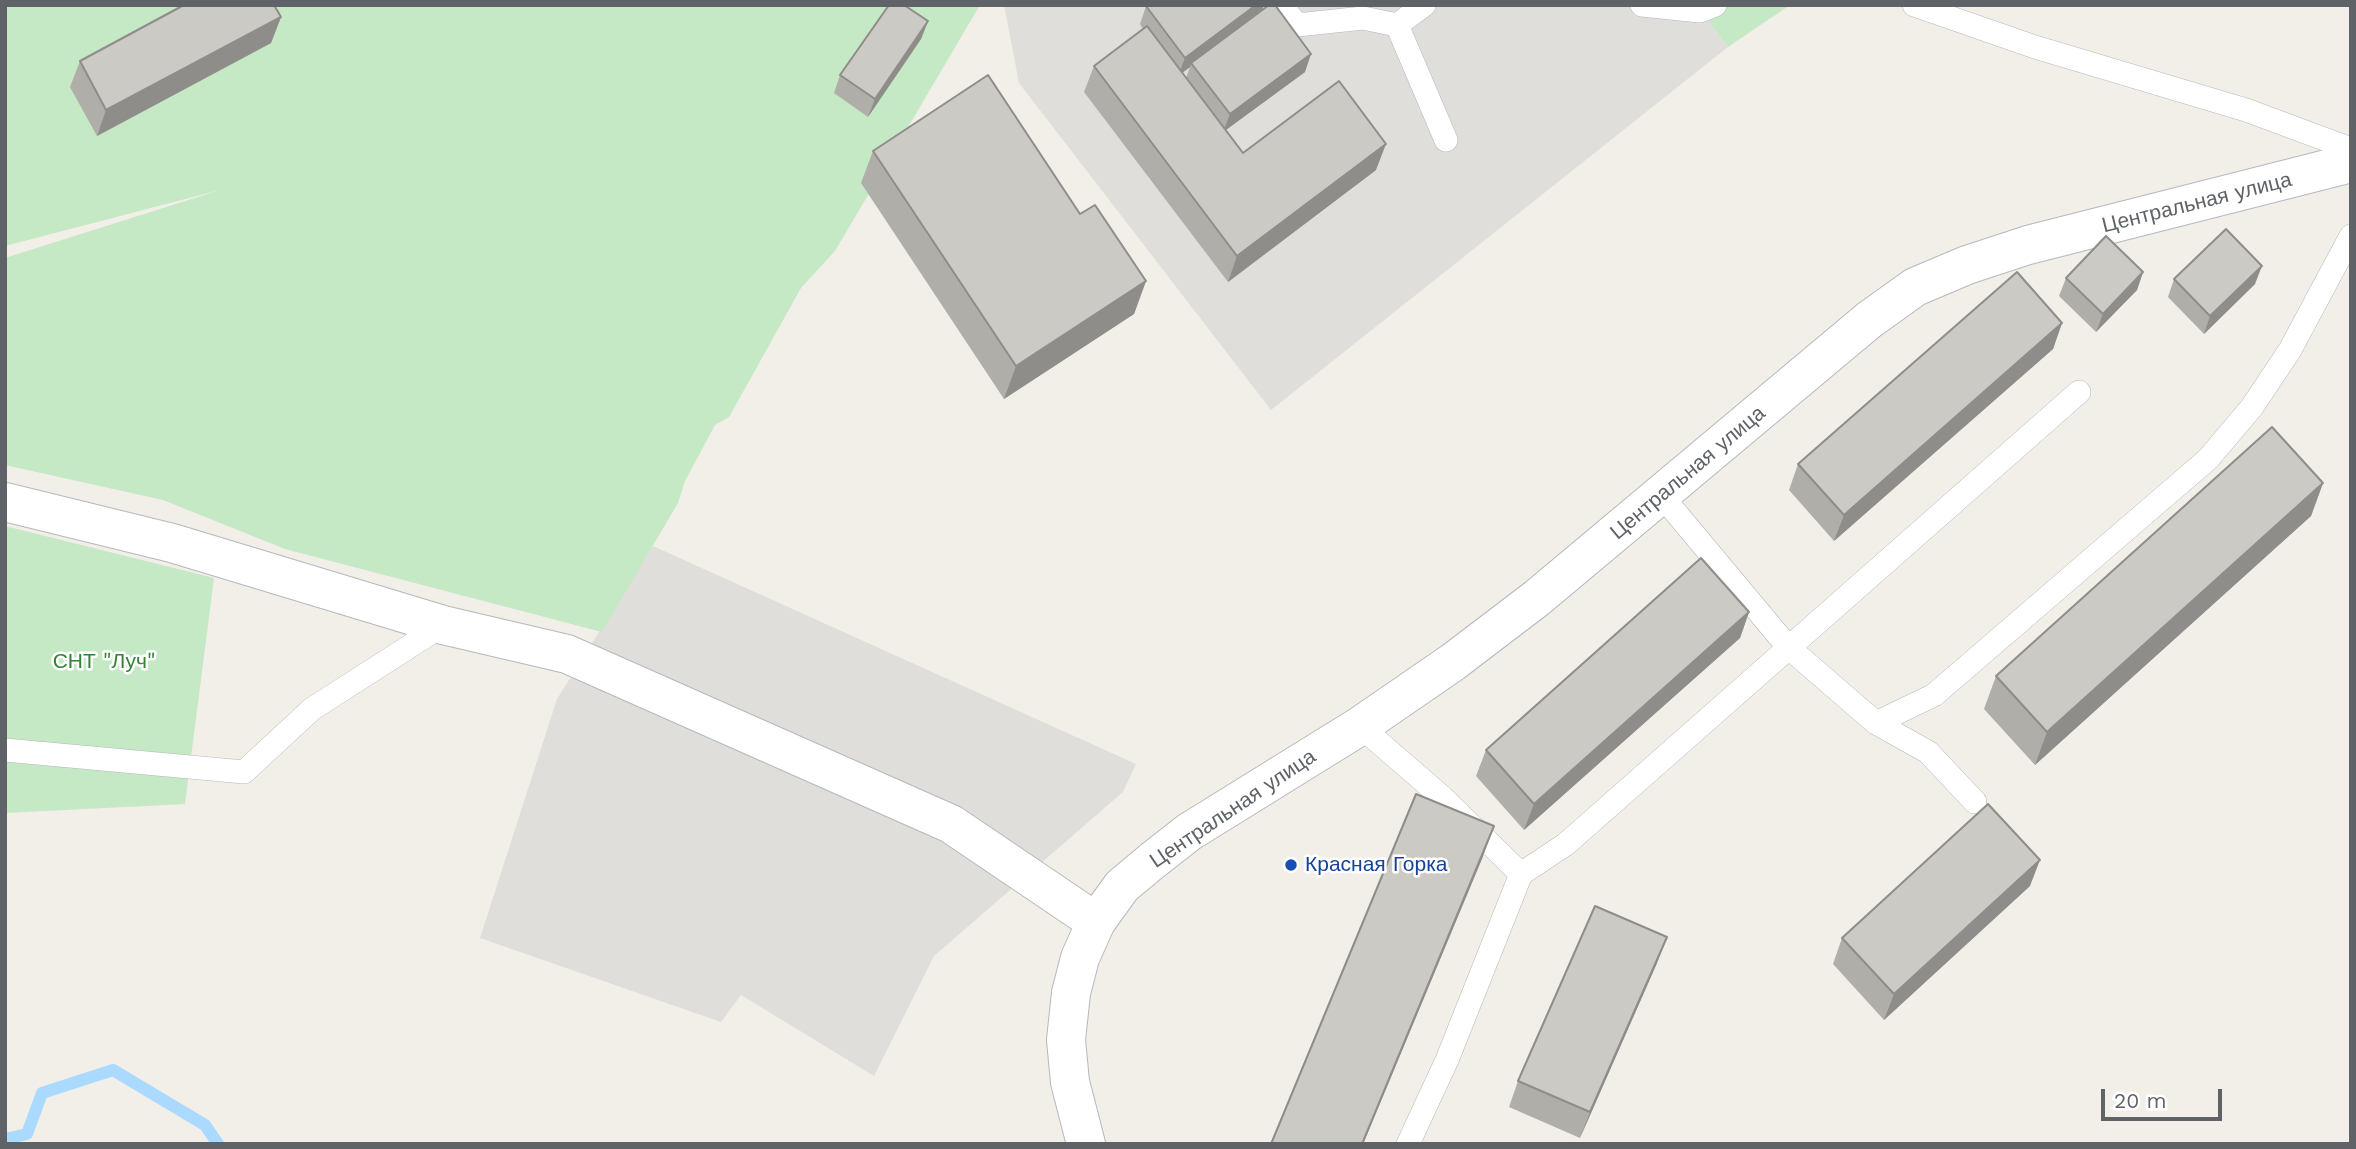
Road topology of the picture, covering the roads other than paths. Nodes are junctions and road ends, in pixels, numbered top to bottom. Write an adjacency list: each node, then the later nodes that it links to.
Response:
1 (1281, 5): 6 (lane)
2 (1424, 5): 6 (lane)
3 (1642, 5): 4 (lane)
4 (1715, 5)
5 (1914, 5): 8 (lane)
6 (1397, 25): 7 (lane)
7 (1446, 140)
8 (2351, 149)
9 (2351, 163): 12 (street, Центральная улица)
10 (2351, 236): 16 (lane)
11 (2079, 392): 15 (lane)
12 (1662, 496): 15 (lane); 17 (street, Центральная улица)
13 (5, 502): 14 (street)
14 (443, 625): 18 (lane); 21 (street)
15 (1788, 647): 16 (lane); 20 (lane)
16 (1876, 723): 19 (lane)
17 (1360, 726): 20 (lane); 21 (street, Центральная улица)
18 (6, 750)
19 (1975, 802)
20 (1521, 874): 23 (lane)
21 (1096, 922): 22 (street, Центральная улица)
22 (1086, 1144)
23 (1408, 1144)

